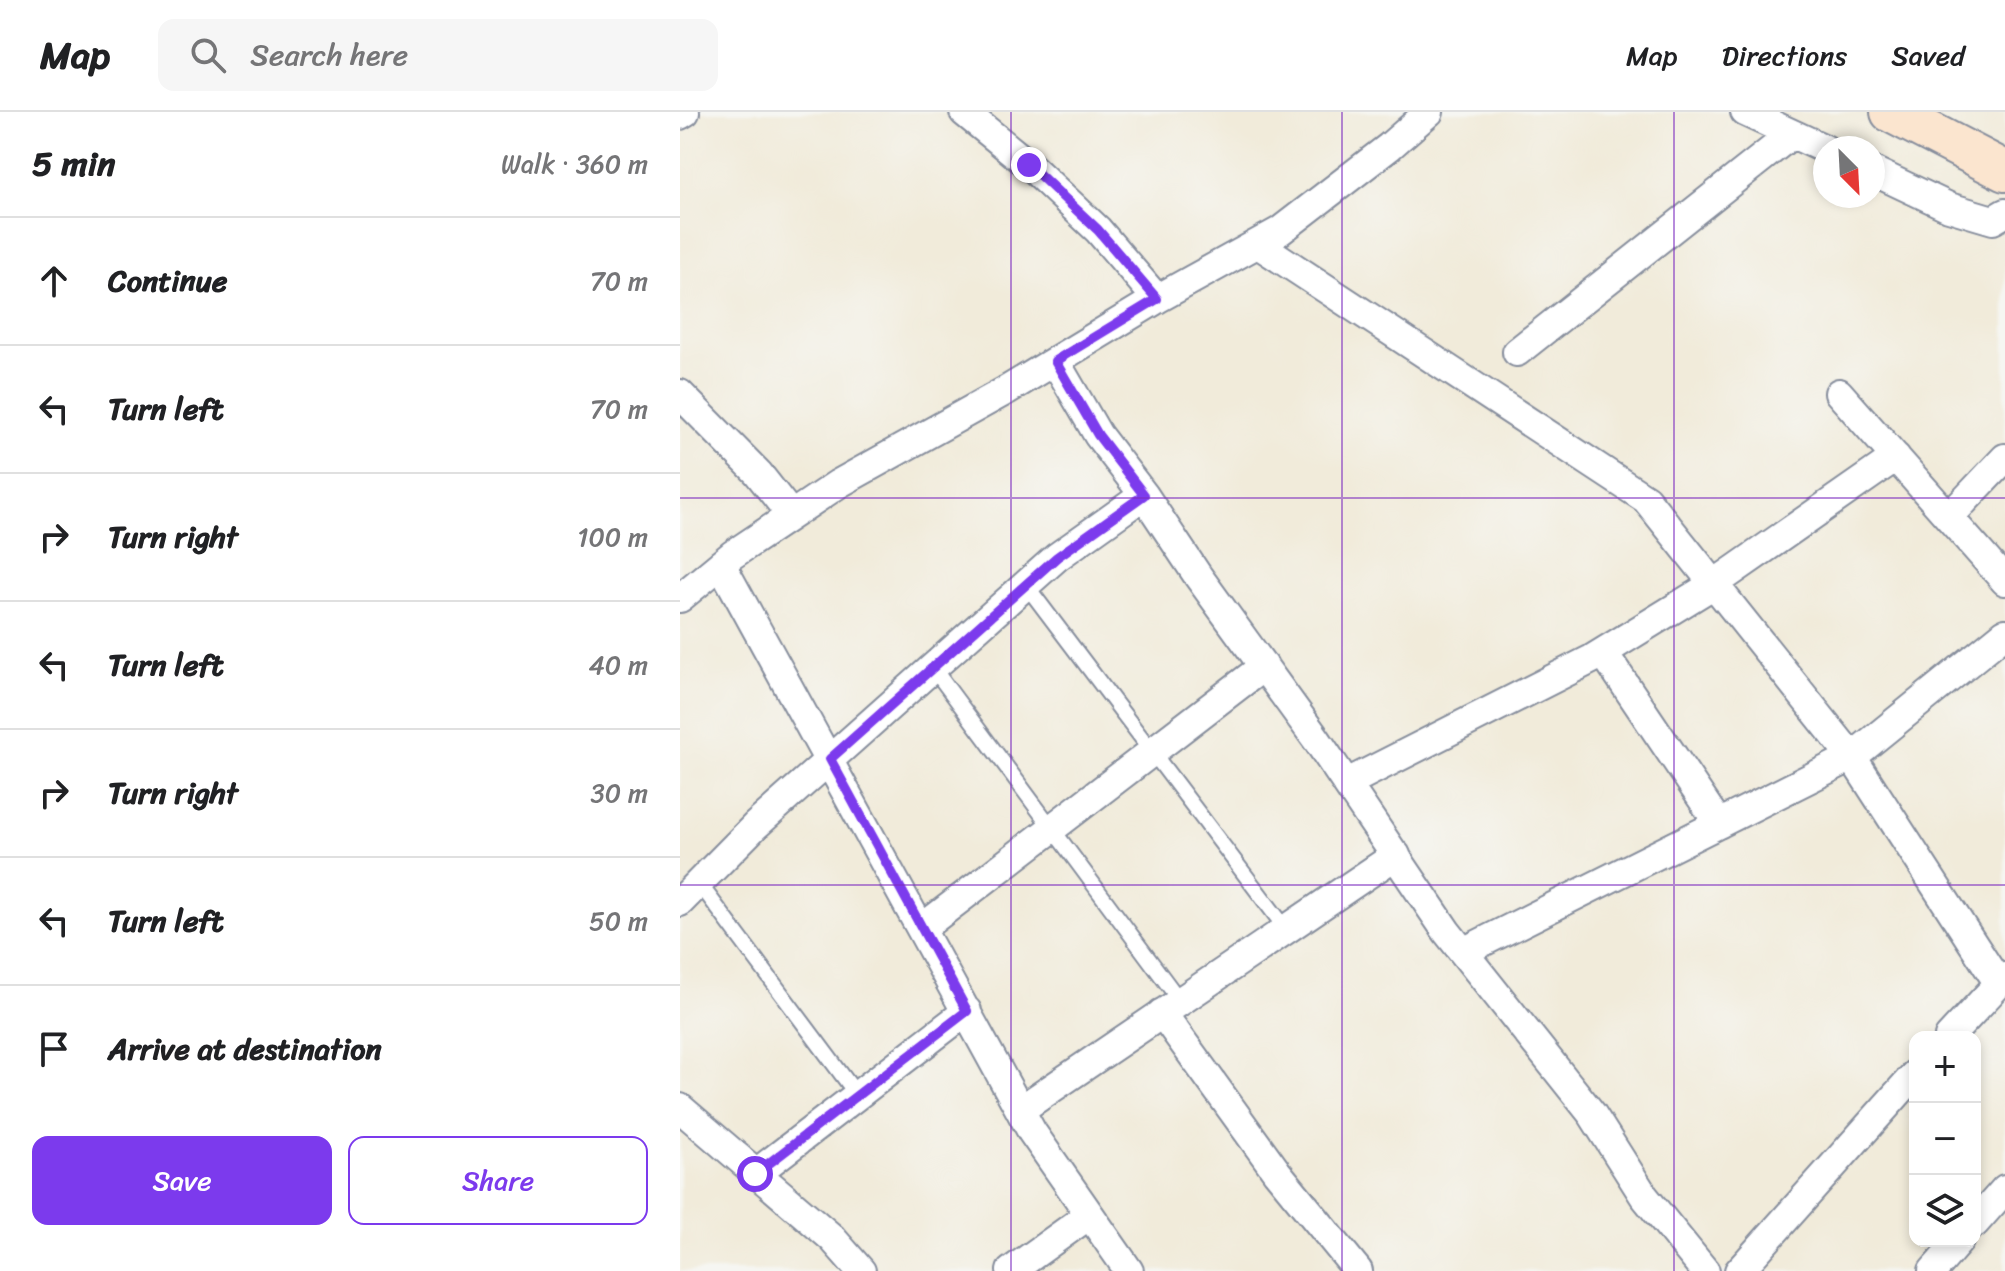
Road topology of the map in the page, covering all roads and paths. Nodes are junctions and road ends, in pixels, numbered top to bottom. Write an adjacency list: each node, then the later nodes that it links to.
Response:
1 (685, 112): 5 (street)
2 (964, 112): 13 (street)
3 (1429, 112): 12 (street)
4 (1745, 112): 7 (street)
5 (680, 115)
6 (1900, 115): 9 (main road)
7 (1792, 134): 8 (street); 14 (street)
8 (1813, 144)
9 (2005, 171)
10 (1885, 177): 11 (street)
11 (2005, 213)
12 (1258, 244): 13 (street); 25 (street)
13 (1157, 299): 15 (street)
14 (1517, 352)
15 (1055, 361): 20 (street); 21 (street)
16 (1839, 393): 18 (street)
17 (680, 394): 21 (street)
18 (1896, 457): 22 (street); 25 (street)
19 (2005, 458): 22 (street)
20 (1144, 495): 26 (street); 30 (street)
21 (791, 515): 23 (street)
22 (1949, 517): 24 (street)
23 (721, 564): 27 (street); 34 (street)
24 (2005, 581)
25 (1714, 584): 29 (street); 33 (street)
26 (1026, 585): 31 (street); 32 (lane)
27 (680, 598)
28 (2005, 633): 33 (street)
29 (1603, 652): 35 (street); 36 (street)
30 (1264, 666): 32 (street); 35 (street)
31 (933, 668): 34 (street); 37 (lane)
32 (1152, 752): 37 (street); 41 (lane)
33 (1852, 757): 36 (street); 43 (street)
34 (830, 759): 39 (street); 40 (street)
35 (1347, 783): 38 (street)
36 (1719, 824): 42 (street)
37 (1052, 829): 40 (street); 44 (lane)
38 (1396, 855): 41 (street); 42 (street)
39 (689, 892): 48 (lane)
40 (922, 928): 45 (street)
41 (1286, 929): 44 (street)
42 (1463, 952): 60 (street)
43 (2002, 980): 46 (street)
44 (1171, 1007): 50 (street); 59 (street)
45 (967, 1011): 48 (street); 50 (street)
46 (1955, 1031)
47 (1909, 1081): 61 (street)
48 (857, 1095): 51 (street)
49 (680, 1108): 51 (street)
50 (1020, 1110): 53 (street)
51 (755, 1174): 56 (street)
52 (2005, 1189): 54 (street)
53 (1089, 1215): 57 (street); 58 (street)
54 (1981, 1216)
55 (1954, 1247): 62 (street)
56 (861, 1271)
57 (1011, 1271)
58 (1129, 1271)
59 (1358, 1271)
60 (1705, 1271)
61 (1739, 1271)
62 (1933, 1271)

